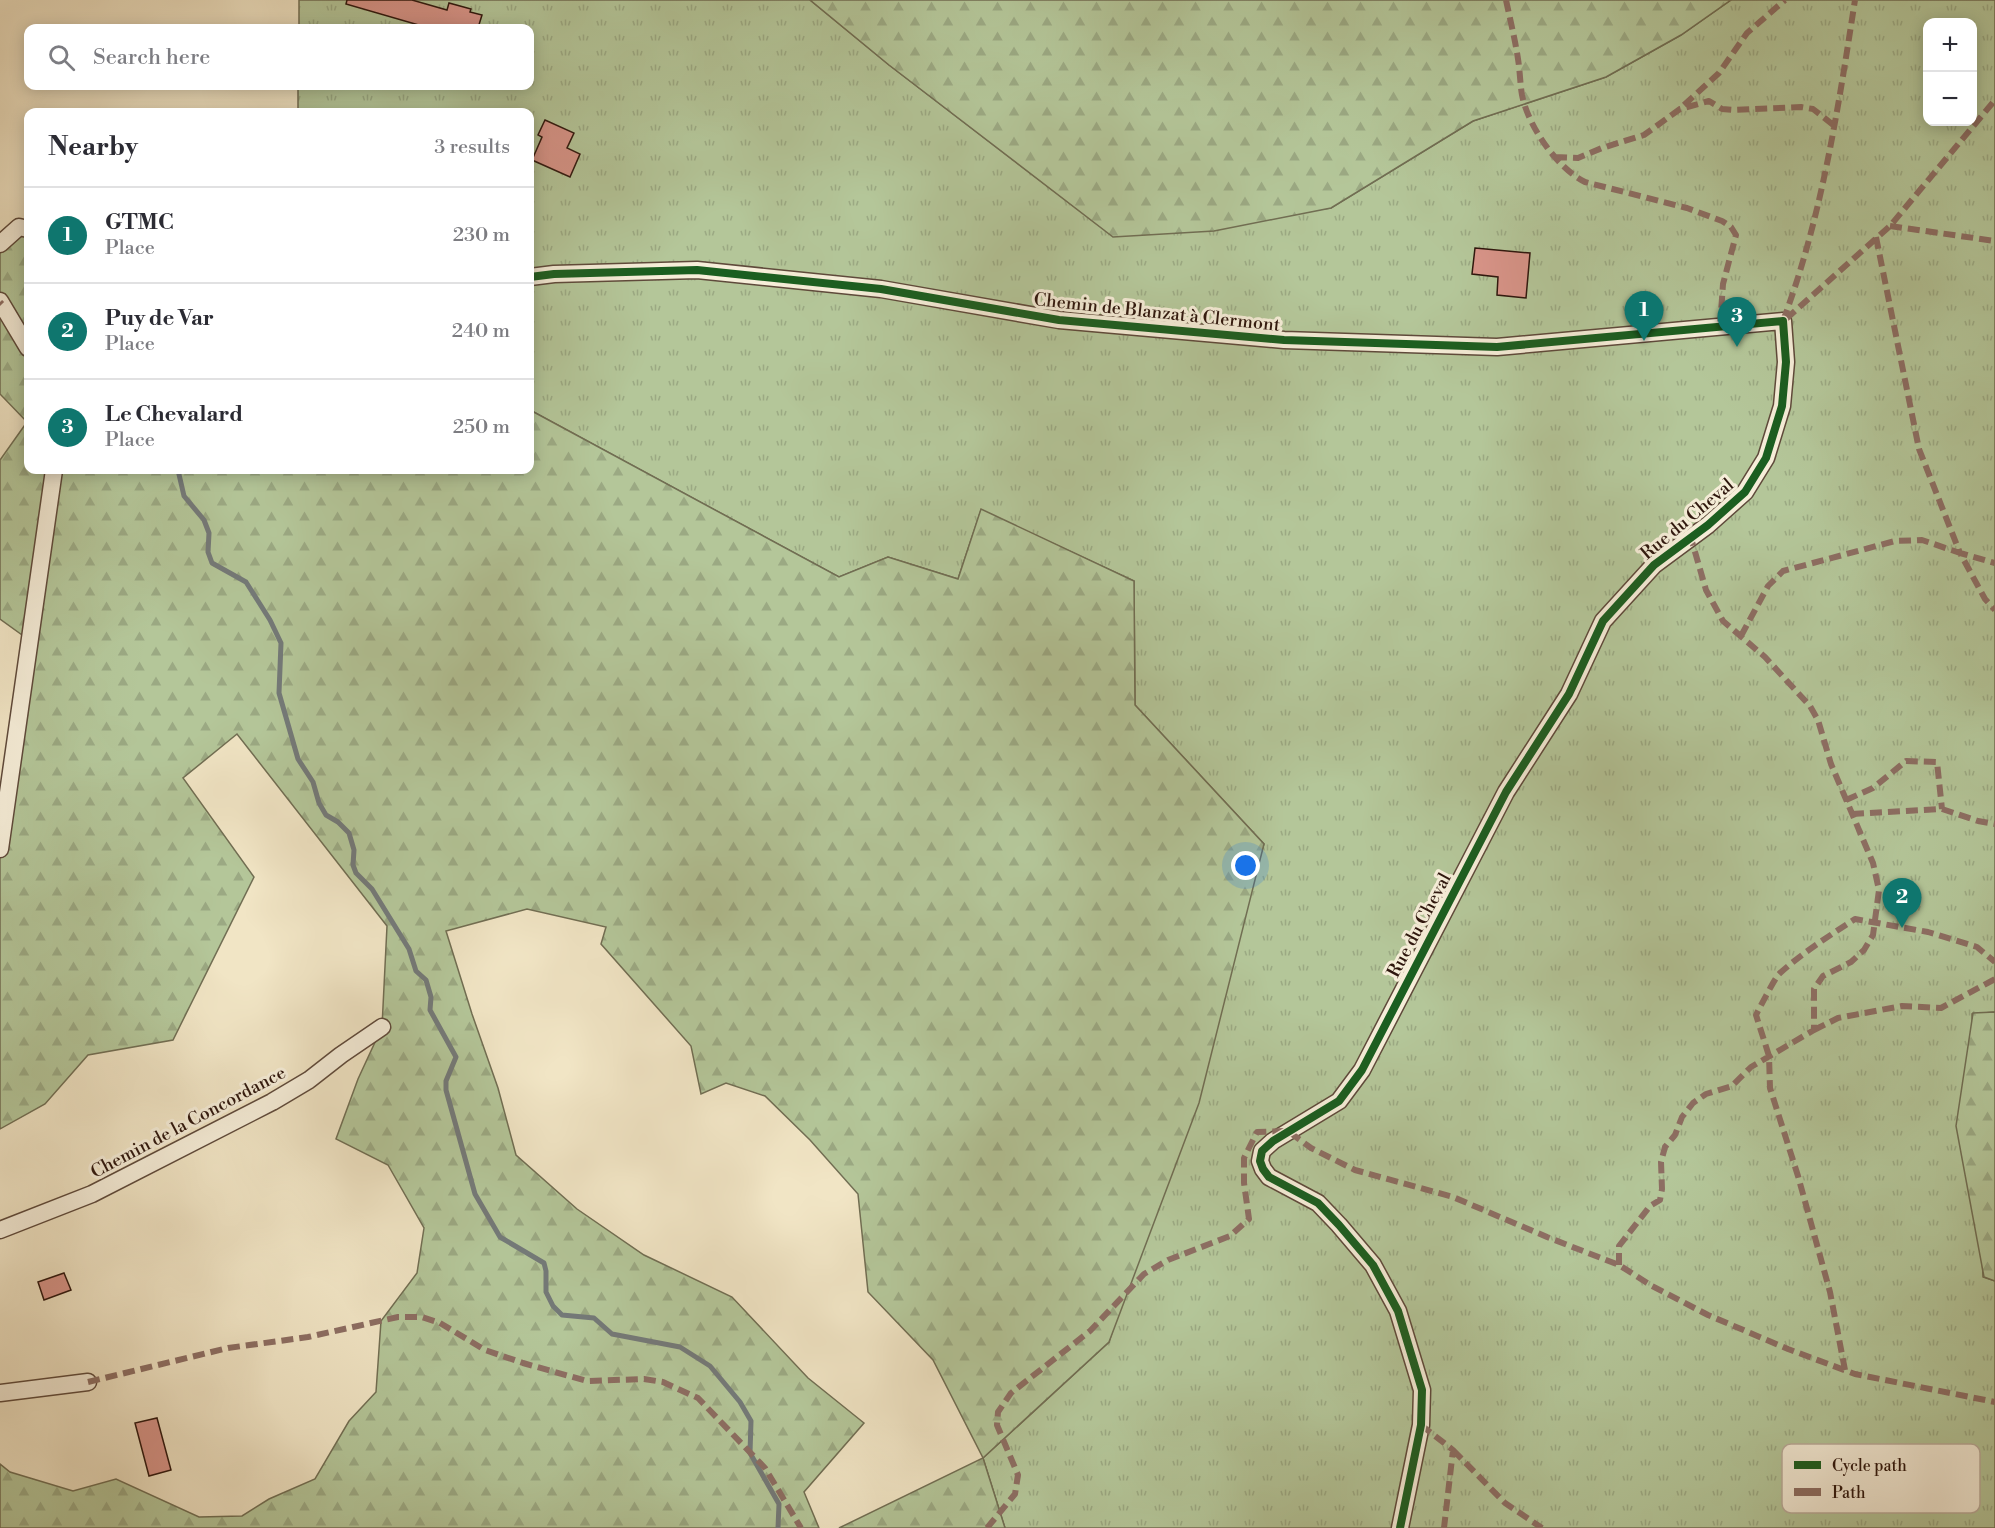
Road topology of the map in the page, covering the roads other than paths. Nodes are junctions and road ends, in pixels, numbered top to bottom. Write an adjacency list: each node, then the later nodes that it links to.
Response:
1 (24, 228): 2 (street)
2 (0, 244)
3 (534, 276): 5 (street, Chemin de Blanzat à Clermont)
4 (1, 302): 6 (street)
5 (1784, 321): 13 (street, Rue du Cheval)
6 (24, 341)
7 (53, 474): 8 (street)
8 (0, 849)
9 (382, 1027): 10 (street, Chemin de la Concordance)
10 (0, 1230)
11 (88, 1382): 12 (street)
12 (0, 1393)
13 (1400, 1528)

